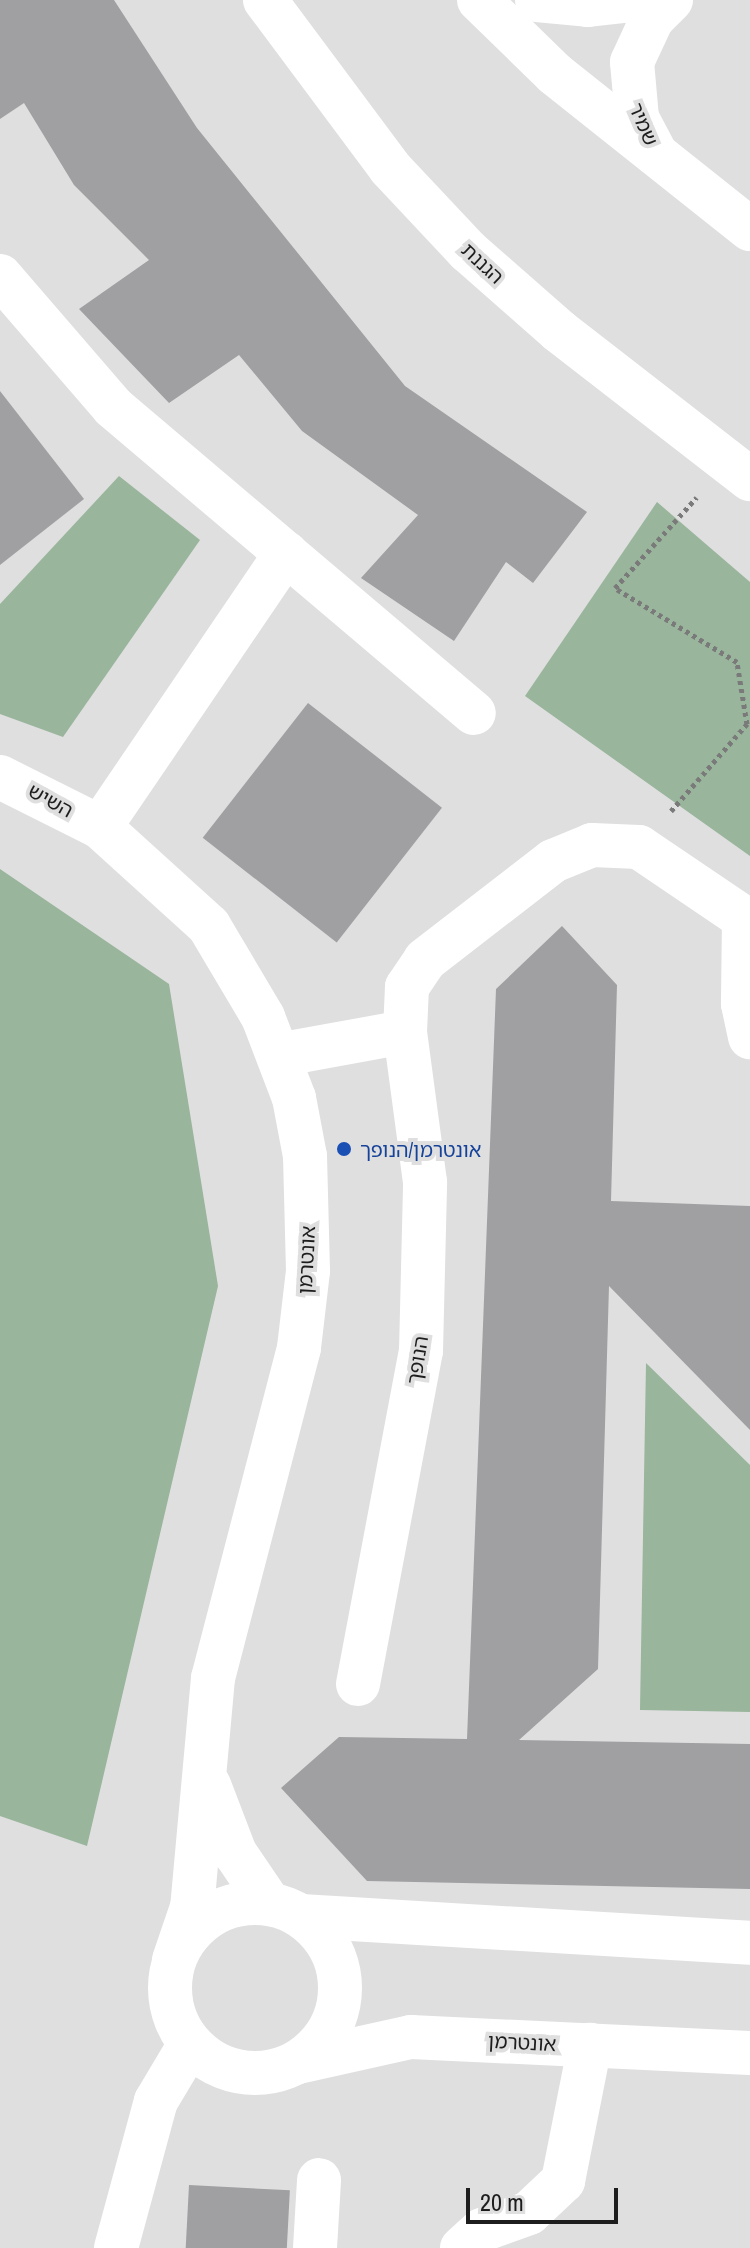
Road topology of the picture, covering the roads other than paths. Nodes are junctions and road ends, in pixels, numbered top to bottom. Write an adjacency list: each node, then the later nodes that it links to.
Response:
1 (265, 0): 9 (street, הגננת)
2 (479, 0): 6 (street)
3 (537, 0): 4 (street)
4 (631, 0)
5 (671, 0): 6 (street, שמיר)
6 (662, 163): 7 (street)
7 (750, 229)
8 (0, 276): 10 (street)
9 (739, 470)
10 (286, 553): 11 (street); 13 (street)
11 (474, 713)
12 (0, 777): 13 (street, השיש)
13 (100, 827): 17 (street, אונטרמן)
14 (747, 920): 15 (street, הנופך); 16 (street)
15 (405, 1032): 17 (street); 18 (street, הנופך)
16 (750, 1037)
17 (278, 1055): 19 (street, אונטרמן)
18 (358, 1684)
19 (202, 1751): 20 (street, אונטרמן); 22 (street, אונטרמן)
20 (285, 1910): 21 (street); 22 (street); 26 (street)
21 (750, 1943)
22 (174, 1960): 23 (street)
23 (190, 2044): 26 (street); 28 (street)
24 (590, 2045): 25 (street, אונטרמן); 26 (street, אונטרמן); 30 (street)
25 (750, 2053)
26 (298, 2062)
27 (319, 2180): 29 (street)
28 (116, 2248)
29 (315, 2248)
30 (462, 2248)

